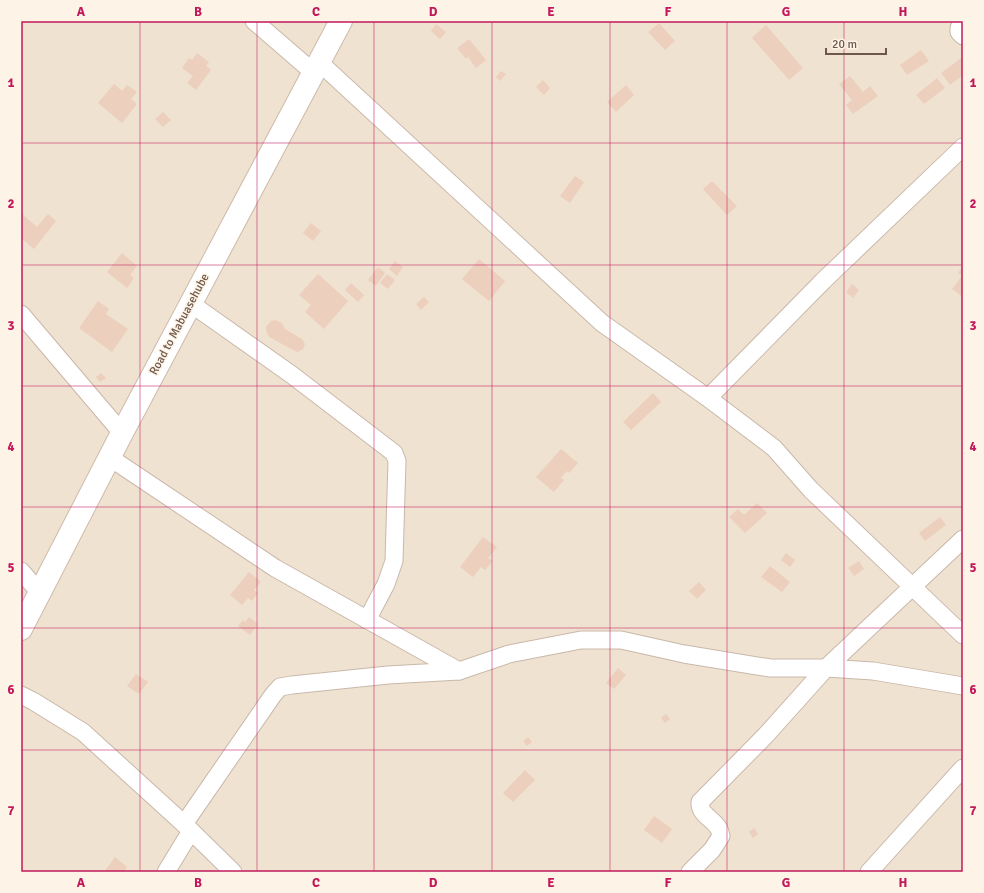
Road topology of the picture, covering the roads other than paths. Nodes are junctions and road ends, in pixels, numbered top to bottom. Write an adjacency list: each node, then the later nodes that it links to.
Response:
1 (254, 21): 5 (street)
2 (341, 21): 5 (main road, Road to Mabuasehube)
3 (963, 22): 4 (street)
4 (963, 36)
5 (316, 67): 7 (main road, Road to Mabuasehube); 9 (street)
6 (963, 146): 9 (street)
7 (190, 303): 10 (main road, Road to Mabuasehube); 16 (street)
8 (21, 314): 10 (street)
9 (708, 398): 14 (street)
10 (122, 433): 11 (main road, Road to Mabuasehube)
11 (109, 457): 15 (main road, Road to Mabuasehube); 16 (street)
12 (963, 539): 14 (street)
13 (21, 571): 15 (street)
14 (912, 588): 18 (street); 19 (street)
15 (40, 593): 17 (main road, Road to Mabuasehube)
16 (367, 620): 20 (street)
17 (21, 629)
18 (963, 635)
19 (826, 668): 20 (street); 21 (street); 27 (street)
20 (459, 671): 24 (street)
21 (963, 686)
22 (21, 695): 24 (street)
23 (963, 768): 28 (street)
24 (188, 827): 25 (street); 26 (street)
25 (166, 872)
26 (233, 872)
27 (690, 872)
28 (869, 872)

